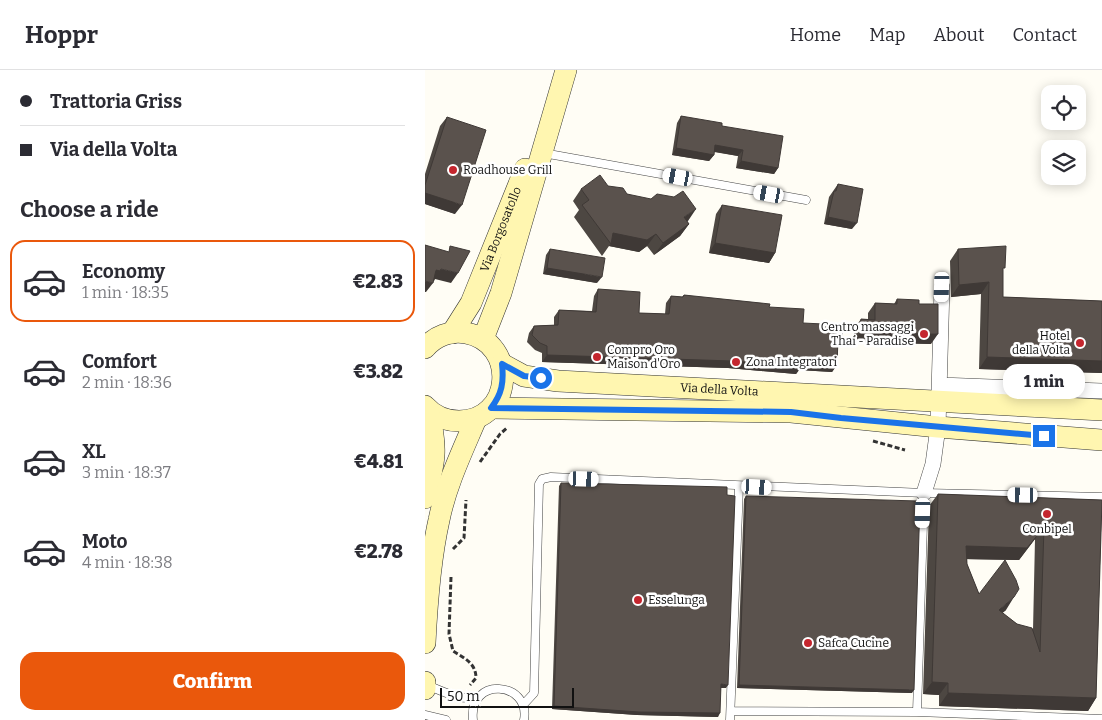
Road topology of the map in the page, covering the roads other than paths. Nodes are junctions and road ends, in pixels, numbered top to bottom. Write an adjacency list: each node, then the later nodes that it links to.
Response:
1 (566, 70): 2 (main road, Via Borgosatollo)
2 (549, 126): 3 (main road, Via Borgosatollo); 6 (main road, Via Borgosatollo)
3 (541, 153): 4 (lane); 7 (main road, Via Borgosatollo)
4 (806, 200)
5 (942, 287): 11 (street)
6 (451, 332): 7 (main road); 8 (main road)
7 (483, 339): 9 (main road, Via della Volta)
8 (426, 345)
9 (502, 364): 11 (main road, Via della Volta); 14 (main road)
10 (1102, 391): 11 (street, Via della Volta)
11 (940, 393): 13 (main road, Via della Volta); 15 (street)
12 (427, 408): 14 (main road, Via della Volta); 20 (main road, Via della Volta)
13 (1102, 410)
14 (483, 413): 15 (main road, Via della Volta); 21 (main road)
15 (938, 427): 16 (main road, Via della Volta); 18 (street)
16 (1102, 440)
17 (739, 486): 18 (lane); 24 (lane); 25 (lane)
18 (924, 493): 19 (lane); 26 (lane)
19 (1102, 497)
20 (425, 498)
21 (425, 643)
22 (425, 685): 23 (lane)
23 (477, 698): 24 (lane); 30 (lane)
24 (523, 705): 31 (lane)
25 (731, 711): 26 (lane); 32 (lane)
26 (917, 712): 28 (lane)
27 (425, 715): 29 (lane)
28 (1102, 718)
29 (446, 720)
30 (473, 720)
31 (523, 720)
32 (731, 720)

